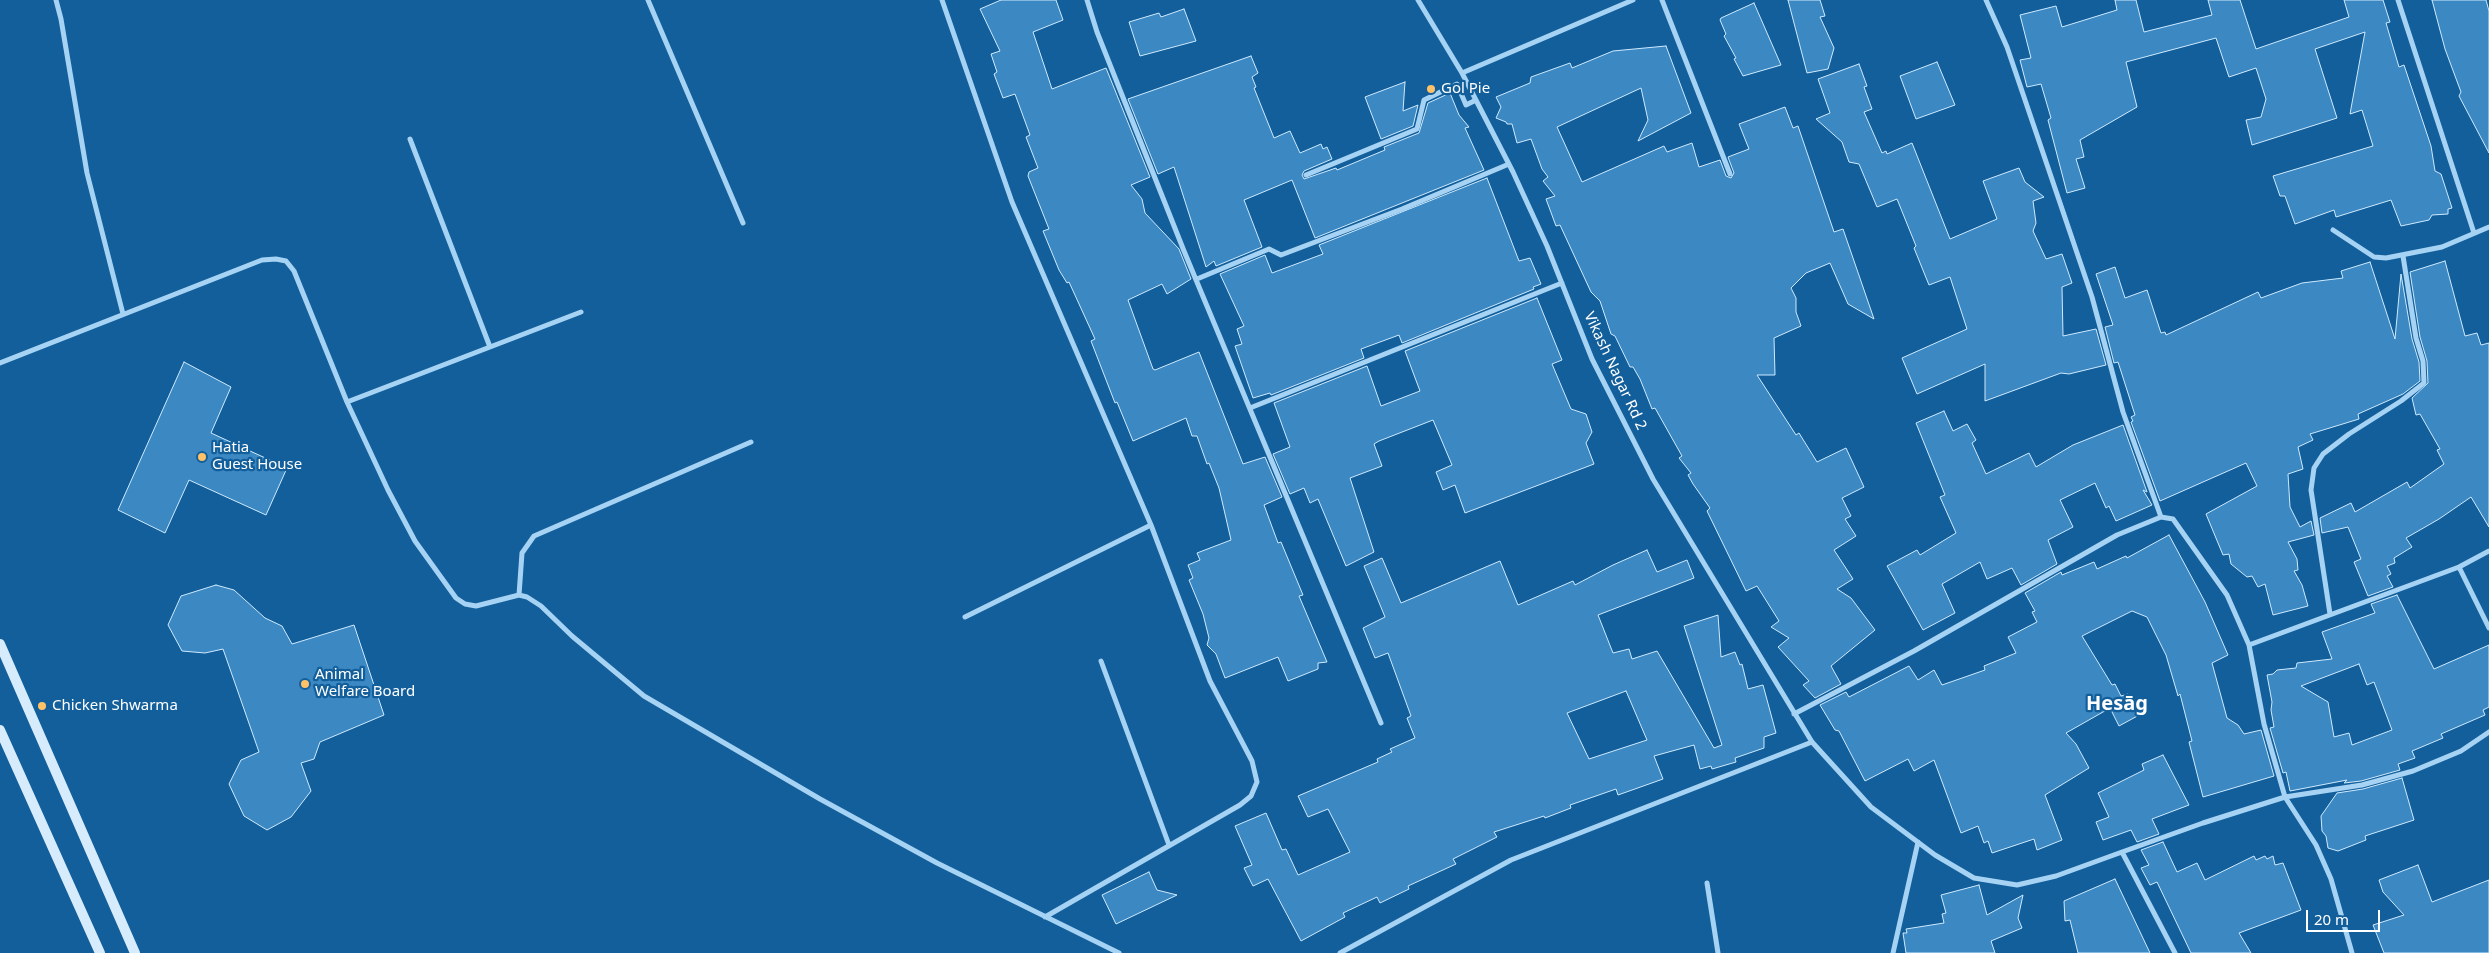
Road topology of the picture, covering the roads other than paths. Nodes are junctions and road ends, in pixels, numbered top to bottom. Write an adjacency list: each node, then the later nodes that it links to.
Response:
1 (56, 0): 24 (street)
2 (648, 0): 16 (street)
3 (942, 0): 31 (street)
4 (1087, 0): 21 (street)
5 (1418, 0): 10 (street, Vikash Nagar Rd 2)
6 (1633, 0): 10 (street)
7 (1662, 0): 14 (street)
8 (1986, 0): 30 (street)
9 (2398, 0): 19 (street)
10 (1462, 73): 11 (street, Vikash Nagar Rd 2)
11 (1476, 100): 13 (street, Vikash Nagar Rd 2); 15 (street)
12 (410, 139): 25 (street)
13 (1509, 164): 21 (street); 22 (street, Vikash Nagar Rd 2)
14 (1730, 174)
15 (1306, 175)
16 (743, 223)
17 (2489, 227): 19 (street)
18 (2333, 230): 20 (street)
19 (2474, 233): 20 (street)
20 (2403, 256): 35 (street)
21 (1197, 278): 28 (street)
22 (1562, 283): 28 (street); 41 (street, Vikash Nagar Rd 2)
23 (581, 312): 25 (street)
24 (123, 314): 26 (street); 27 (street)
25 (490, 347): 27 (street)
26 (0, 363)
27 (347, 402): 34 (street)
28 (1250, 408): 42 (street)
29 (751, 442): 34 (street)
30 (2161, 516): 39 (street); 41 (street)
31 (1151, 525): 36 (street); 48 (street)
32 (2489, 551): 33 (street)
33 (2460, 567): 35 (street); 37 (street)
34 (519, 595): 51 (street)
35 (2330, 614): 39 (street)
36 (965, 617)
37 (2489, 628)
38 (0, 644): 53 (main road)
39 (2249, 645): 46 (street)
40 (1101, 661): 48 (street)
41 (1794, 714): 45 (street, Vikash Nagar Rd 2)
42 (1381, 723)
43 (0, 730): 52 (main road)
44 (2489, 732): 46 (street, Vikash Nagar Rd 2)
45 (1812, 742): 47 (street, Vikash Nagar Rd 2); 55 (street)
46 (2286, 797): 49 (street, Vikash Nagar Rd 2); 59 (street)
47 (1918, 842): 49 (street, Vikash Nagar Rd 2); 57 (street)
48 (1169, 845): 51 (street)
49 (2122, 852): 58 (street)
50 (1707, 883): 56 (street)
51 (1045, 917): 54 (street)
52 (100, 953)
53 (135, 953)
54 (1120, 953)
55 (1340, 953)
56 (1718, 953)
57 (1893, 953)
58 (2175, 953)
59 (2352, 953)

